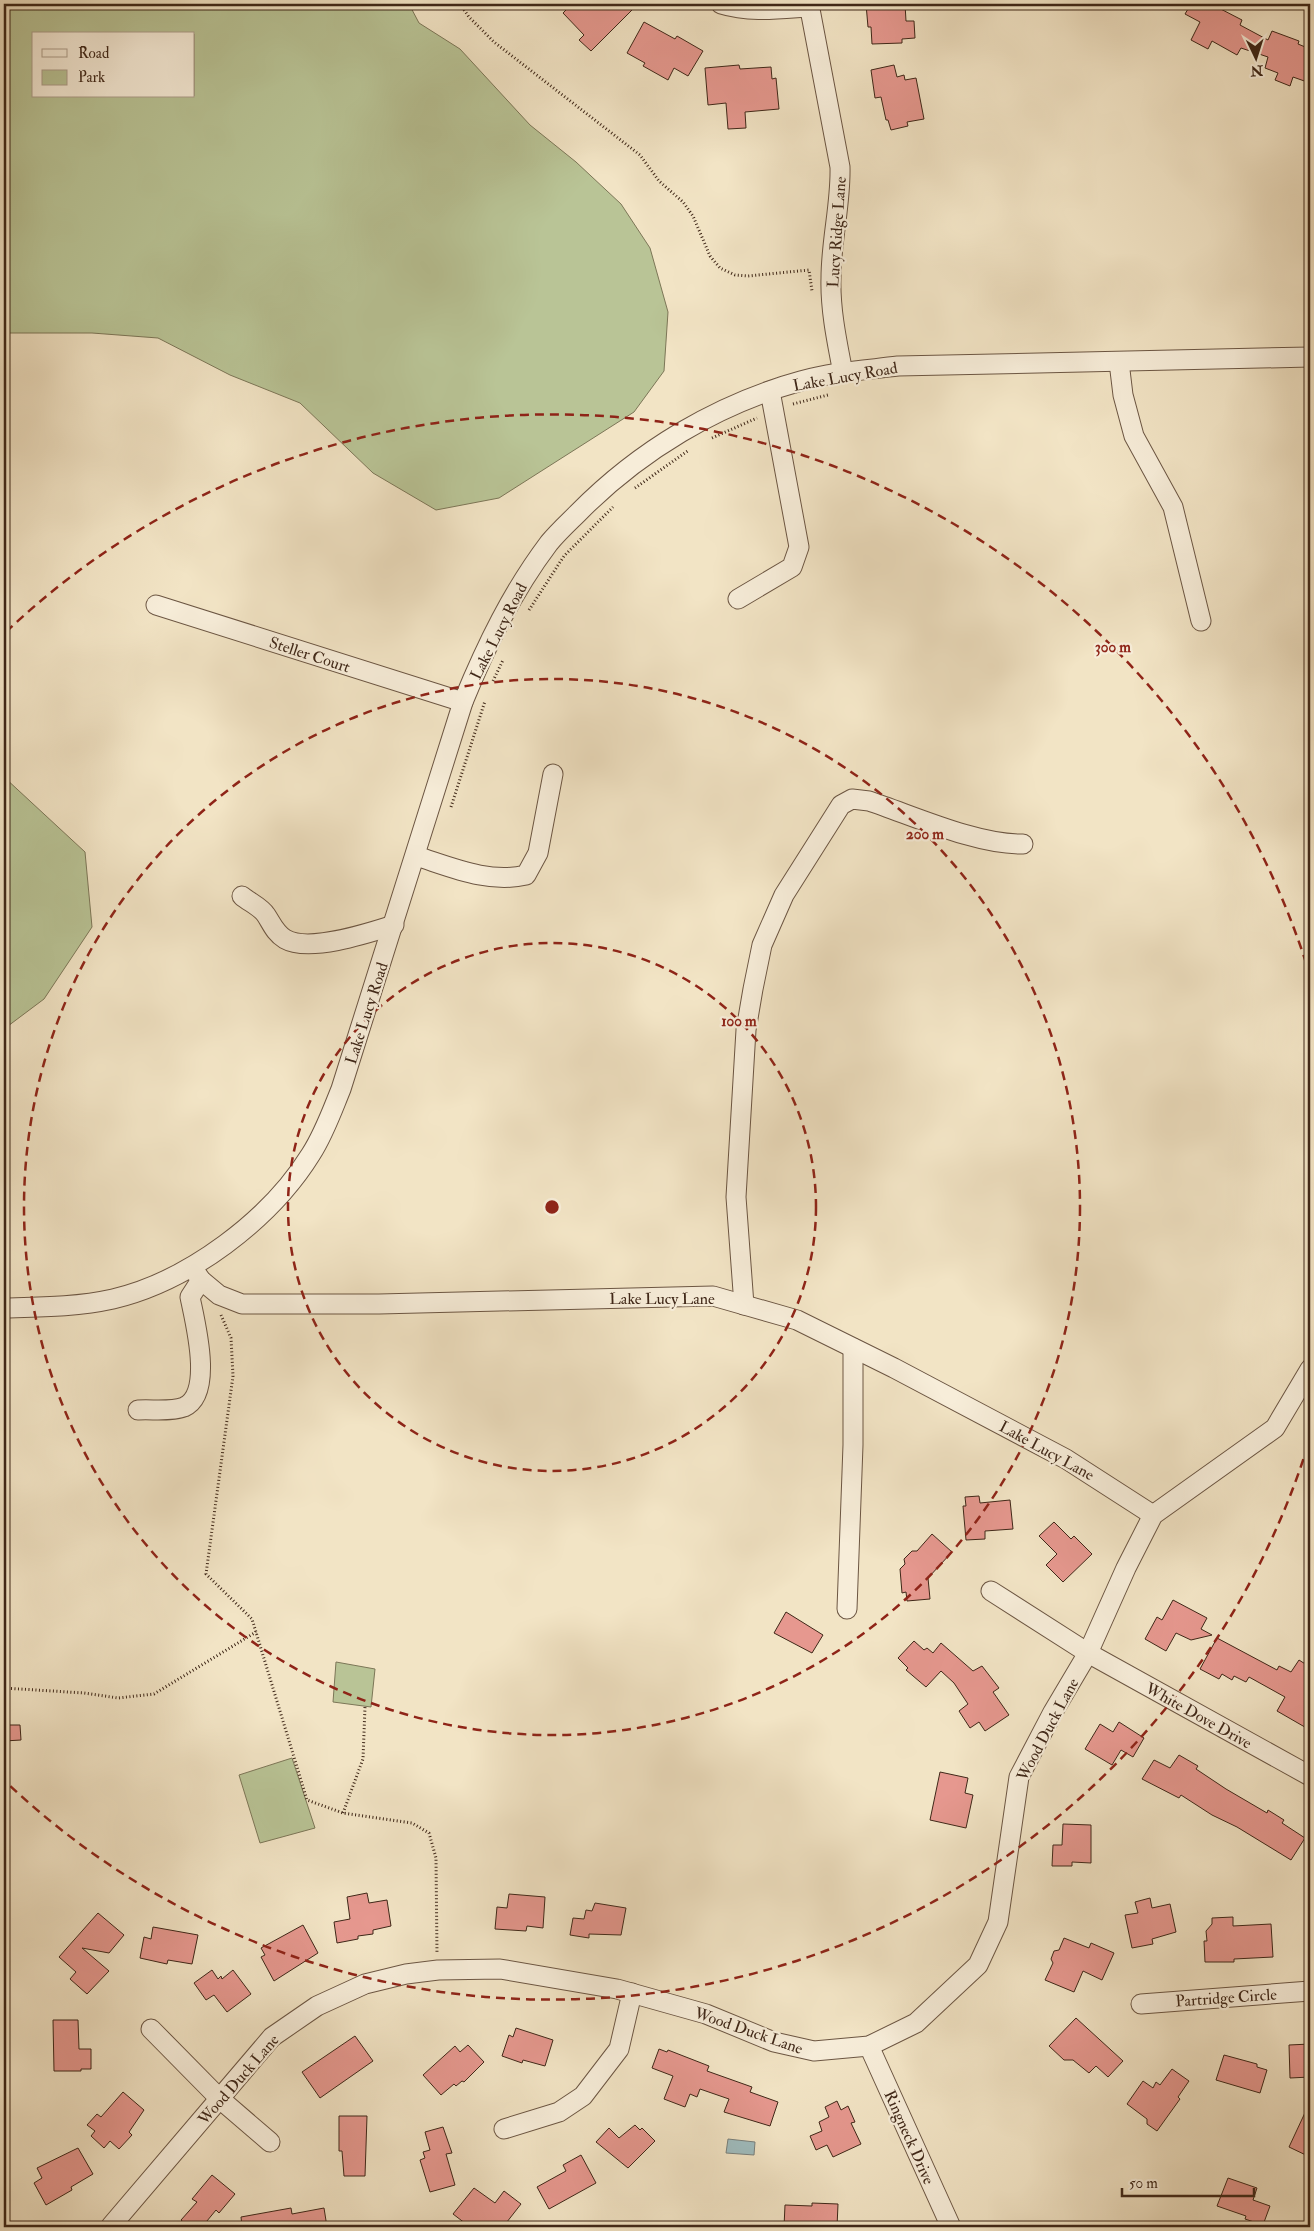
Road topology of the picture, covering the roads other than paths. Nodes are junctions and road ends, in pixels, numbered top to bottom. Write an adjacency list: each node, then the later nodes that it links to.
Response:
1 (720, 4): 2 (street)
2 (809, 6): 5 (street, Lucy Ridge Lane)
3 (1310, 357): 4 (street, Lake Lucy Road)
4 (1118, 362): 5 (street, Lake Lucy Road); 9 (street)
5 (834, 374): 6 (street, Lake Lucy Road)
6 (770, 391): 7 (street); 10 (street, Lake Lucy Road)
7 (738, 599)
8 (156, 606): 10 (street, Steller Court)
9 (1201, 621)
10 (463, 702): 13 (street, Lake Lucy Road)
11 (553, 774): 13 (street)
12 (1023, 844): 17 (street)
13 (416, 856): 15 (street, Lake Lucy Road)
14 (242, 896): 15 (street)
15 (394, 925): 16 (street, Lake Lucy Road)
16 (196, 1273): 17 (street, Lake Lucy Lane); 18 (street, Lake Lucy Road); 21 (street)
17 (744, 1305): 19 (street, Lake Lucy Lane)
18 (4, 1308)
19 (853, 1348): 22 (street, Lake Lucy Lane); 24 (street)
20 (1310, 1369): 22 (street)
21 (138, 1410)
22 (1153, 1515): 25 (street, Wood Duck Lane)
23 (991, 1591): 25 (street, White Dove Drive)
24 (847, 1609)
25 (1088, 1653): 26 (street, White Dove Drive); 31 (street, Wood Duck Lane)
26 (1310, 1776)
27 (1310, 1991): 29 (street, Partridge Circle)
28 (632, 1993): 31 (street, Wood Duck Lane); 32 (street, Wood Duck Lane); 33 (street)
29 (1141, 2004)
30 (151, 2029): 32 (street)
31 (869, 2046): 36 (street, Ringneck Drive)
32 (220, 2099): 34 (street); 35 (street, Wood Duck Lane)
33 (504, 2129)
34 (270, 2142)
35 (111, 2226)
36 (951, 2227)

